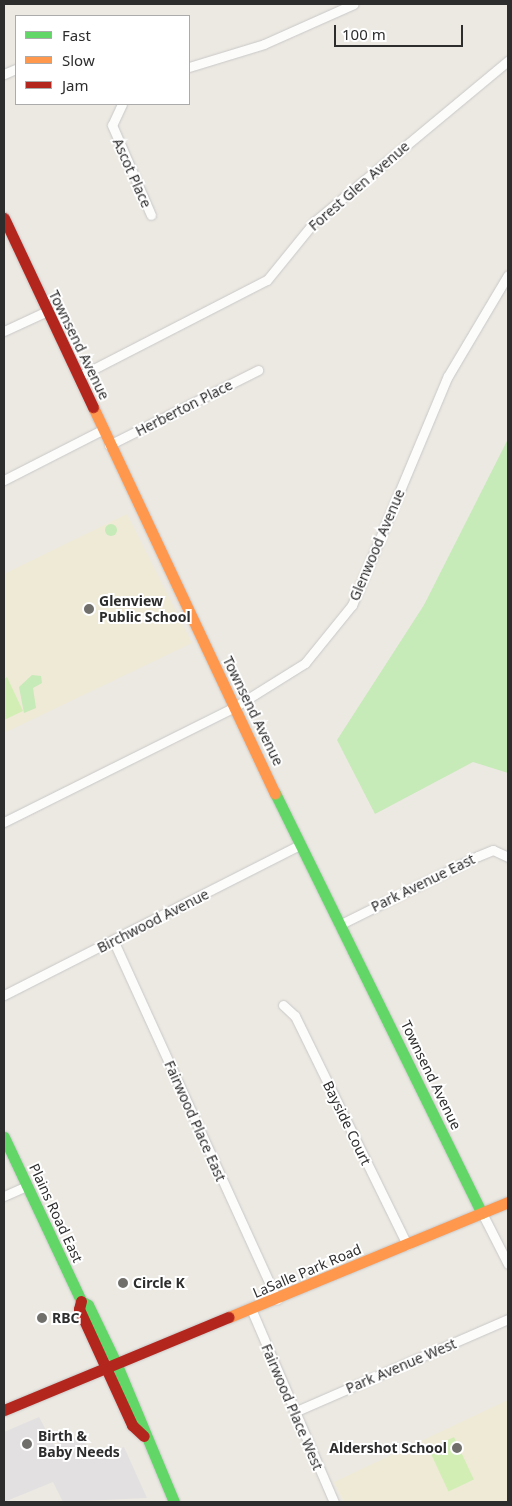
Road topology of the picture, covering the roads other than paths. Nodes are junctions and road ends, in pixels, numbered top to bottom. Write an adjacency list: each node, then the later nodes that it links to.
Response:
1 (354, 4): 3 (street)
2 (508, 61): 11 (street, Forest Glen Avenue)
3 (190, 67)
4 (122, 105): 5 (street, Ascot Place)
5 (151, 215)
6 (4, 218): 8 (street, Townsend Avenue)
7 (508, 275): 15 (street, Glenwood Avenue)
8 (46, 312): 9 (street); 11 (street, Townsend Avenue)
9 (4, 331)
10 (258, 370): 13 (street, Herberton Place)
11 (78, 377): 12 (street, Townsend Avenue)
12 (102, 430): 13 (street, Townsend Avenue); 14 (street)
13 (109, 445): 15 (street, Townsend Avenue)
14 (4, 480)
15 (233, 708): 16 (street, Glenwood Avenue); 17 (street, Townsend Avenue)
16 (4, 822)
17 (301, 844): 19 (street, Townsend Avenue); 20 (street, Birchwood Avenue)
18 (508, 857): 19 (street, Park Avenue East)
19 (339, 925): 27 (street, Townsend Avenue)
20 (114, 942): 21 (street, Birchwood Avenue); 30 (street, Fairwood Place East)
21 (4, 995)
22 (283, 1005): 28 (street, Bayside Court)
23 (4, 1137): 24 (street, Plains Road East)
24 (26, 1186): 25 (street); 33 (street, Plains Road East)
25 (4, 1196)
26 (508, 1202): 27 (street, LaSalle Park Road)
27 (482, 1213): 28 (street, LaSalle Park Road); 29 (street)
28 (407, 1245): 30 (street, LaSalle Park Road)
29 (508, 1264)
30 (277, 1300): 31 (street, LaSalle Park Road)
31 (252, 1311): 33 (street, LaSalle Park Road); 35 (street, Fairwood Place West)
32 (508, 1320): 35 (street, Park Avenue West)
33 (112, 1366): 34 (street, LaSalle Park Road); 36 (street, Plains Road East)
34 (4, 1410)
35 (294, 1412): 37 (street, Fairwood Place West)
36 (174, 1502)
37 (334, 1502)

